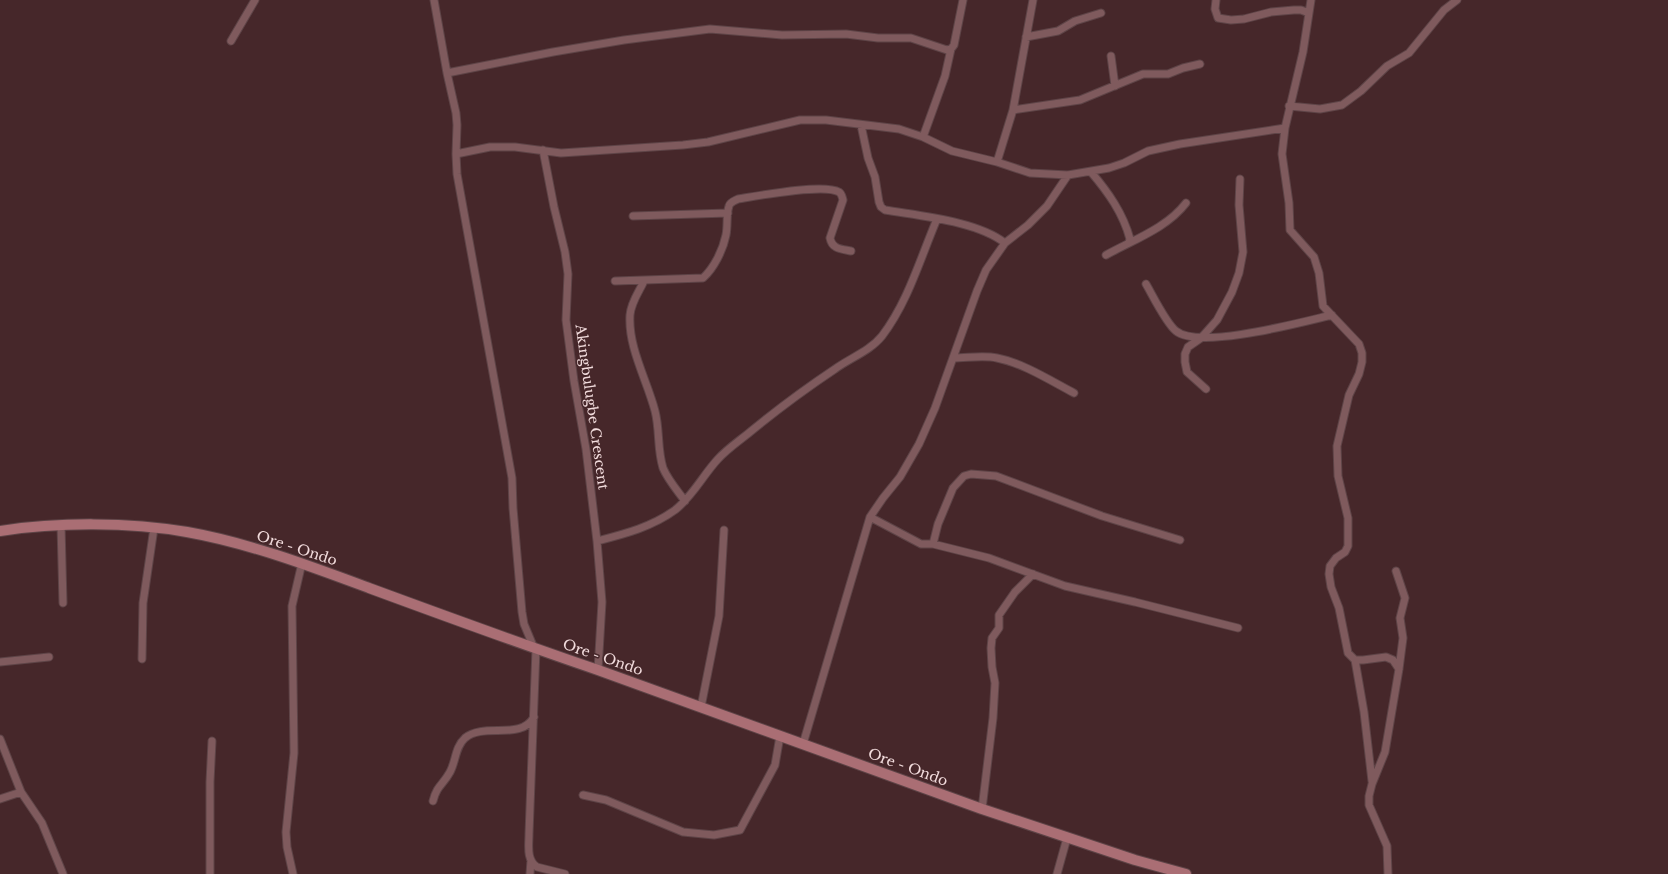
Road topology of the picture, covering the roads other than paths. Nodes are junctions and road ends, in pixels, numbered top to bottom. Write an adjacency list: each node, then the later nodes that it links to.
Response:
1 (255, 0): 11 (street)
2 (434, 0): 15 (street)
3 (963, 0): 12 (street)
4 (1033, 0): 10 (street)
5 (1216, 0): 9 (street)
6 (1311, 0): 9 (street)
7 (1457, 0): 17 (street)
8 (1101, 13): 10 (street)
9 (1309, 13): 17 (street)
10 (1026, 37): 18 (street)
11 (230, 41)
12 (951, 49): 15 (street); 21 (street)
13 (1111, 56): 16 (street)
14 (1200, 64): 16 (street)
15 (447, 73): 23 (street)
16 (1115, 86): 18 (street)
17 (1289, 106): 20 (street)
18 (1013, 110): 24 (street)
19 (861, 125): 21 (street); 22 (street); 31 (street)
20 (1285, 128): 25 (street); 39 (street)
21 (923, 137): 24 (street)
22 (543, 150): 23 (street); 51 (street, Akingbulugbe Crescent)
23 (456, 154): 58 (street)
24 (997, 162): 26 (street)
25 (1092, 172): 26 (street); 32 (street)
26 (1068, 175): 33 (street)
27 (1240, 179): 40 (street)
28 (1186, 203): 32 (street)
29 (728, 213): 30 (street); 34 (street); 37 (street)
30 (633, 216)
31 (937, 219): 33 (street); 44 (street)
32 (1129, 242): 35 (street)
33 (1005, 243): 41 (street)
34 (851, 251)
35 (1106, 255)
36 (615, 281): 37 (street)
37 (644, 281): 44 (street)
38 (1146, 284): 40 (street)
39 (1332, 315): 40 (street); 61 (street)
40 (1201, 338): 42 (street)
41 (953, 358): 43 (street); 45 (street)
42 (1206, 389)
43 (1074, 393)
44 (685, 501): 51 (street)
45 (870, 517): 52 (street); 70 (street)
46 (61, 525): 47 (main road, Ore - Ondo); 49 (main road, Ore - Ondo); 56 (street)
47 (154, 528): 53 (main road, Ore - Ondo); 60 (street)
48 (724, 530): 65 (street)
49 (0, 531)
50 (1180, 540): 52 (street)
51 (597, 541): 64 (street, Akingbulugbe Crescent)
52 (933, 544): 55 (street)
53 (302, 563): 58 (main road, Ore - Ondo); 81 (street)
54 (1396, 571): 63 (street)
55 (1033, 574): 57 (street); 76 (street)
56 (63, 603)
57 (1238, 628)
58 (535, 649): 64 (main road, Ore - Ondo); 66 (street)
59 (49, 657): 62 (street)
60 (142, 659)
61 (1356, 660): 63 (street); 71 (street)
62 (0, 662)
63 (1399, 669): 71 (street)
64 (598, 670): 65 (main road, Ore - Ondo)
65 (701, 707): 67 (main road, Ore - Ondo)
66 (534, 717): 75 (street); 78 (street)
67 (780, 736): 70 (main road, Ore - Ondo); 73 (street)
68 (0, 739): 72 (street)
69 (212, 741): 80 (street)
70 (803, 744): 76 (main road, Ore - Ondo)
71 (1372, 784): 86 (street)
72 (21, 792): 74 (street); 79 (street)
73 (584, 795)
74 (0, 799)
75 (433, 801)
76 (982, 809): 77 (main road, Ore - Ondo)
77 (1067, 838): 84 (street); 85 (main road, Ore - Ondo)
78 (531, 860): 82 (street); 83 (street)
79 (63, 874)
80 (210, 874)
81 (292, 874)
82 (530, 874)
83 (565, 874)
84 (1057, 874)
85 (1186, 874)
86 (1388, 874)

